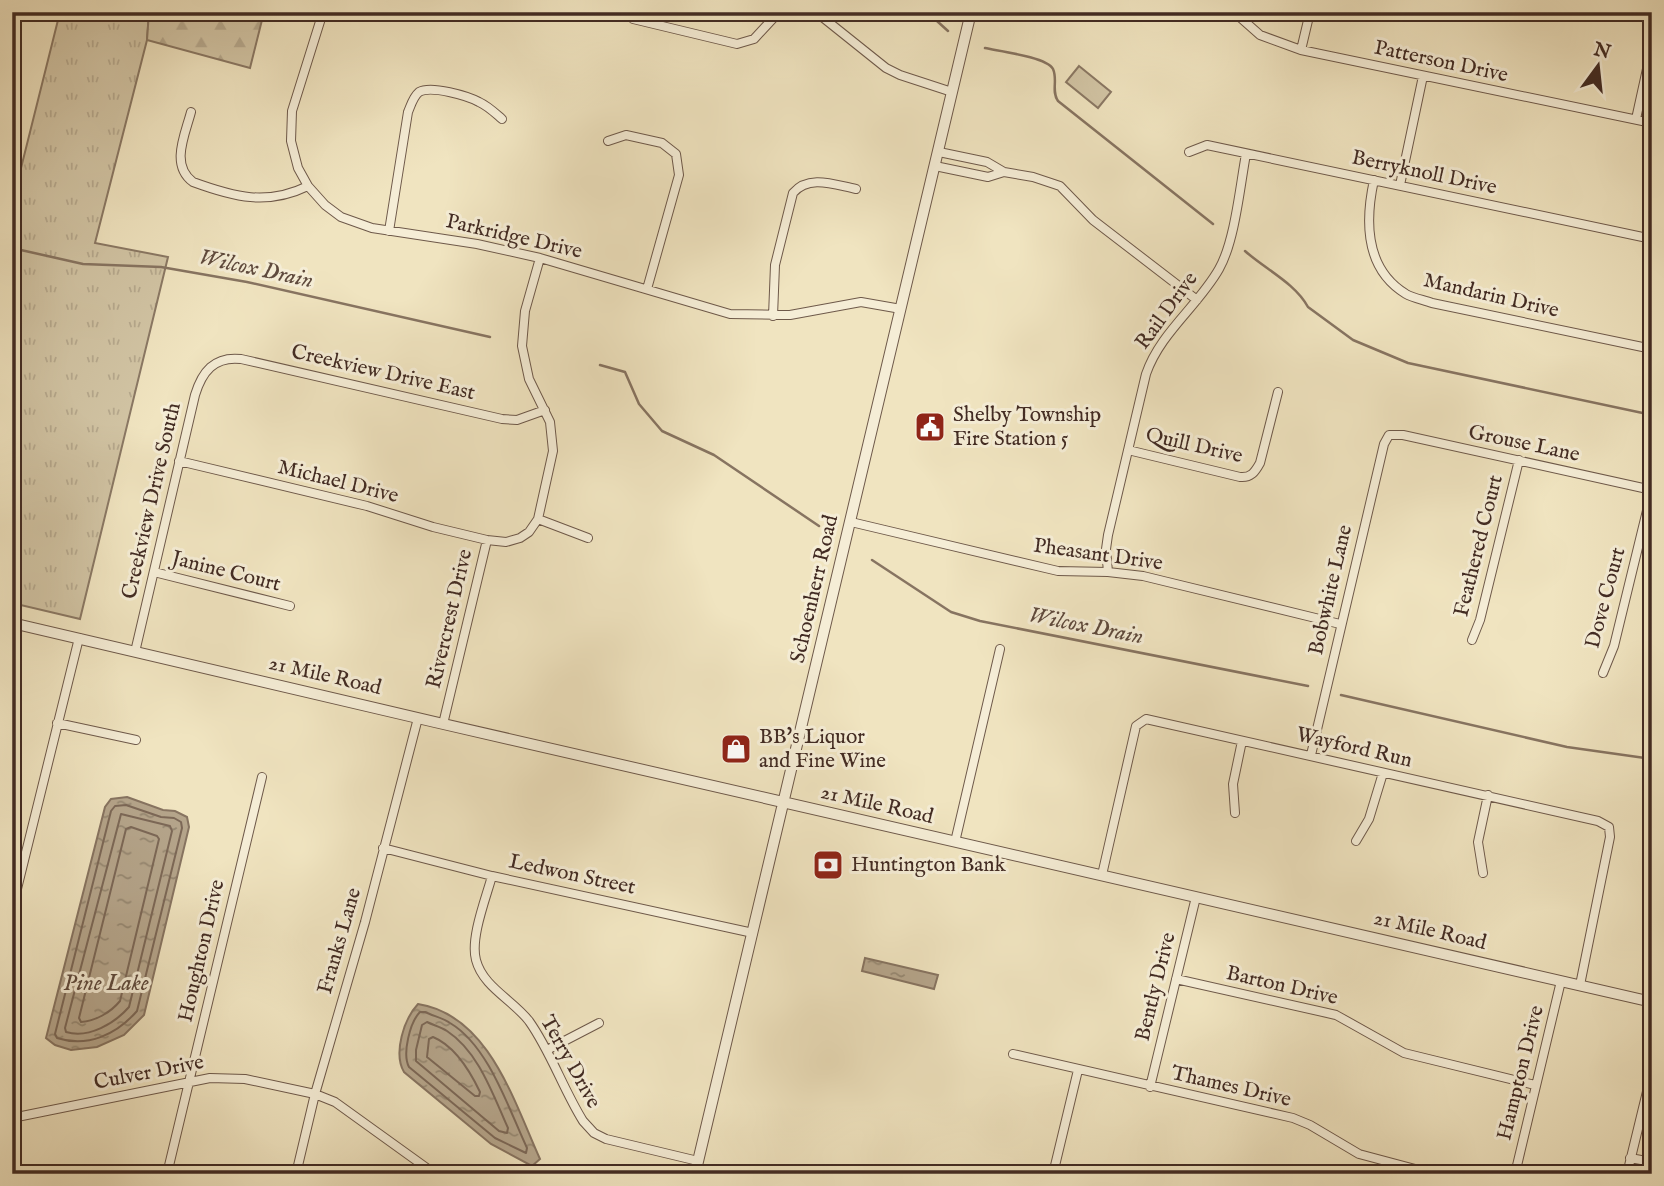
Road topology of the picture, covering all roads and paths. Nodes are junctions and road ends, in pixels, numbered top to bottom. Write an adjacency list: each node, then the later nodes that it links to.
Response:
1 (324, 12): 24 (street, Parkridge Drive)
2 (779, 12): 7 (street)
3 (816, 12): 11 (street)
4 (971, 12): 11 (street, Schoenherr Road)
5 (1234, 12): 9 (street, Patterson Drive)
6 (1310, 12): 9 (street)
7 (633, 19)
8 (1652, 46): 14 (street)
9 (1301, 50): 10 (street, Patterson Drive)
10 (1423, 76): 14 (street, Patterson Drive); 23 (street)
11 (952, 92): 17 (street, Schoenherr Road)
12 (191, 112): 24 (street)
13 (502, 119): 26 (street)
14 (1636, 120): 15 (street, Patterson Drive)
15 (1652, 123)
16 (608, 141): 29 (street)
17 (939, 152): 20 (street, Schoenherr Road); 21 (street)
18 (1189, 152): 19 (street, Berryknoll Drive)
19 (1246, 154): 22 (street, Berryknoll Drive); 30 (street, Rail Drive)
20 (935, 166): 21 (street); 31 (street, Schoenherr Road)
21 (1004, 172): 30 (street)
22 (1374, 180): 23 (street, Berryknoll Drive); 33 (street, Mandarin Drive)
23 (1400, 185): 27 (street, Berryknoll Drive)
24 (308, 186): 26 (street, Parkridge Drive)
25 (856, 189): 32 (street)
26 (389, 231): 28 (street, Parkridge Drive)
27 (1652, 239)
28 (540, 258): 29 (street, Parkridge Drive); 36 (street)
29 (647, 289): 32 (street, Parkridge Drive)
30 (1197, 300): 38 (street, Rail Drive)
31 (901, 309): 32 (street, Parkridge Drive); 43 (street, Schoenherr Road)
32 (774, 316)
33 (1652, 349)
34 (213, 364): 36 (street, Creekview Drive East); 40 (street, Creekview Drive South)
35 (1279, 392): 38 (street, Quill Drive)
36 (545, 410): 42 (street)
37 (1389, 435): 39 (street, Grouse Lane); 50 (street, Bobwhite Lane)
38 (1128, 450): 47 (street, Rail Drive)
39 (1519, 460): 41 (street, Grouse Lane); 52 (street, Feathered Court)
40 (179, 461): 45 (street, Michael Drive); 46 (street, Creekview Drive South)
41 (1652, 490): 55 (street, Dove Court)
42 (538, 519): 44 (street); 45 (street, Rivercrest Drive)
43 (851, 522): 47 (street, Pheasant Drive); 65 (street, Schoenherr Road)
44 (588, 538)
45 (487, 540): 58 (street, Rivercrest Drive)
46 (154, 572): 48 (street, Janine Court); 54 (street, Creekview Drive South)
47 (1108, 572): 50 (street, Pheasant Drive)
48 (290, 606)
49 (12, 623): 51 (street, 21 Mile Road)
50 (1340, 624): 61 (street, Bobwhite Lane)
51 (79, 638): 54 (street, 21 Mile Road); 57 (street)
52 (1472, 640)
53 (1000, 649): 68 (street)
54 (135, 652): 56 (street, 21 Mile Road)
55 (1603, 673)
56 (418, 718): 58 (street, 21 Mile Road); 69 (street, Franks Lane)
57 (57, 723): 59 (street); 74 (street)
58 (443, 724): 65 (street, 21 Mile Road)
59 (136, 740)
60 (1242, 741): 61 (street, Wayford Run); 66 (street); 71 (street, Wayford Run)
61 (1311, 755): 62 (street, Wayford Run)
62 (1383, 773): 64 (street, Wayford Run); 67 (street)
63 (262, 777): 85 (street, Houghton Drive)
64 (1488, 795): 70 (street); 78 (street, Wayford Run)
65 (784, 804): 68 (street, 21 Mile Road); 75 (street, Schoenherr Road)
66 (1235, 813)
67 (1356, 841)
68 (955, 842): 71 (street, 21 Mile Road)
69 (383, 848): 72 (street, Ledwon Street); 88 (street, Franks Lane)
70 (1483, 873)
71 (1102, 875): 73 (street, 21 Mile Road)
72 (492, 876): 75 (street, Ledwon Street); 81 (street, Terry Drive)
73 (1196, 897): 76 (street, Bently Drive); 77 (street, 21 Mile Road)
74 (12, 909)
75 (753, 933): 91 (street, Schoenherr Road)
76 (1176, 979): 86 (street, Barton Drive); 87 (street, Bently Drive)
77 (1561, 981): 78 (street, 21 Mile Road); 86 (street, Hampton Drive)
78 (1580, 985): 79 (street, 21 Mile Road)
79 (1652, 1002)
80 (599, 1023): 81 (street)
81 (547, 1050): 91 (street, Terry Drive)
82 (1013, 1054): 83 (street, Thames Drive)
83 (1078, 1070): 87 (street, Thames Drive); 97 (street)
84 (1652, 1071): 90 (street)
85 (189, 1083): 88 (street, Culver Drive); 89 (street, Culver Drive); 93 (street, Houghton Drive)
86 (1535, 1085): 99 (street, Hampton Drive)
87 (1150, 1087): 98 (street, Thames Drive)
88 (315, 1094): 94 (street, Franks Lane); 95 (street, Culver Drive)
89 (12, 1118)
90 (1630, 1158): 92 (street); 100 (street)
91 (698, 1161): 96 (street, Schoenherr Road)
92 (1652, 1162)
93 (167, 1174)
94 (296, 1174)
95 (435, 1174)
96 (695, 1174)
97 (1054, 1174)
98 (1434, 1174)
99 (1515, 1174)
100 (1627, 1174)

